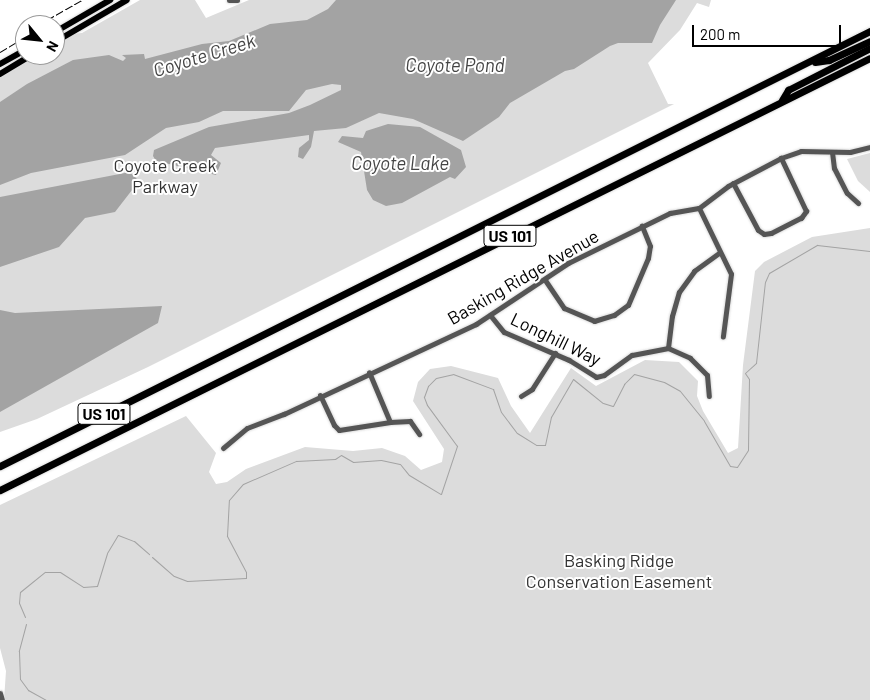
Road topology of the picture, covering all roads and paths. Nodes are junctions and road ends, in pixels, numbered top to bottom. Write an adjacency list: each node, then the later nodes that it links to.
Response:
1 (110, 0): 5 (main road)
2 (127, 0): 7 (main road)
3 (229, 0): 4 (street)
4 (238, 0)
5 (65, 26)
6 (870, 31): 12 (highway, US 101)
7 (65, 36)
8 (870, 41): 12 (highway)
9 (870, 48): 16 (highway)
10 (15, 56): 13 (main road)
11 (870, 58): 16 (highway, US 101)
12 (810, 62): 37 (highway, US 101)
13 (0, 64)
14 (15, 65): 15 (main road)
15 (0, 74)
16 (782, 101): 38 (highway, US 101)
17 (870, 147): 18 (street, Basking Ridge Avenue)
18 (832, 152): 19 (street, Basking Ridge Avenue); 21 (street)
19 (781, 158): 20 (street, Basking Ridge Avenue); 20 (street)
20 (733, 183): 22 (street, Basking Ridge Avenue)
21 (858, 203)
22 (699, 208): 23 (street, Basking Ridge Avenue); 24 (street)
23 (642, 226): 25 (street, Basking Ridge Avenue); 25 (street)
24 (720, 252): 27 (street); 28 (street)
25 (545, 280): 26 (street, Basking Ridge Avenue)
26 (490, 315): 29 (street, Longhill Way); 30 (street, Basking Ridge Avenue)
27 (723, 336)
28 (668, 348): 29 (street, Longhill Way); 33 (street)
29 (555, 353): 32 (street)
30 (369, 372): 31 (street, Basking Ridge Avenue); 34 (street)
31 (320, 395): 34 (street); 36 (street, Basking Ridge Avenue)
32 (521, 396)
33 (709, 396)
34 (390, 422): 35 (street)
35 (419, 434)
36 (223, 448)
37 (0, 466)
38 (0, 490)
39 (0, 693): 40 (street)
40 (2, 700)

